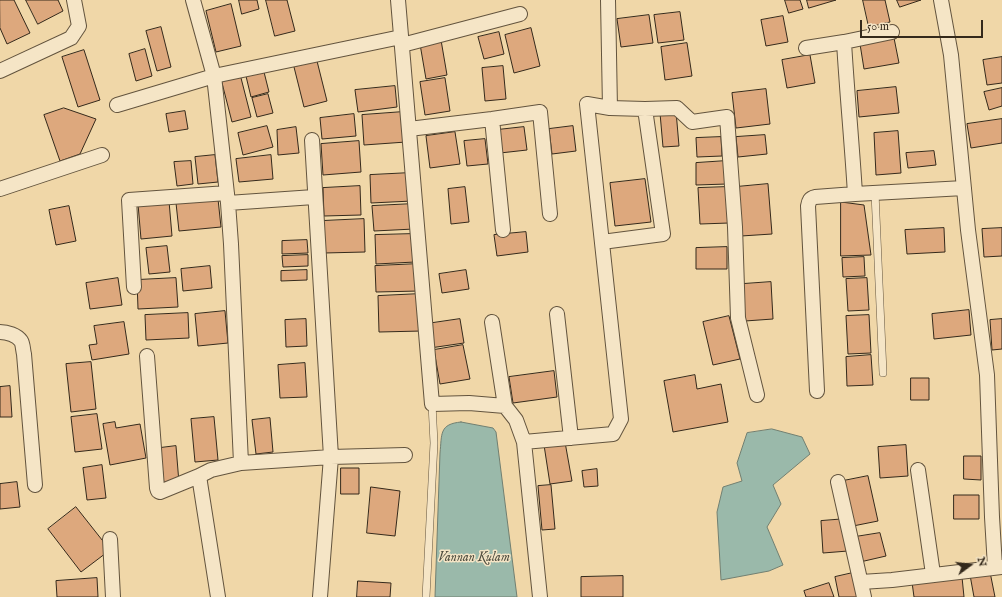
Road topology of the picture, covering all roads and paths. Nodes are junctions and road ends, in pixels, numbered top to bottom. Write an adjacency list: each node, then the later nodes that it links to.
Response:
1 (74, 0): 11 (street)
2 (193, 0): 12 (street)
3 (398, 0): 8 (street)
4 (608, 0): 14 (street)
5 (941, 0): 20 (street)
6 (520, 14): 8 (street)
7 (892, 32): 9 (street)
8 (401, 41): 12 (street); 17 (street)
9 (844, 42): 10 (street); 23 (street)
10 (806, 48)
11 (0, 71)
12 (214, 76): 13 (street); 25 (street)
13 (117, 105)
14 (610, 108): 15 (street); 28 (street)
15 (645, 109): 28 (street); 36 (street)
16 (492, 119): 17 (street); 26 (street); 27 (street)
17 (409, 129): 37 (street)
18 (312, 140): 24 (street)
19 (102, 155): 21 (street)
20 (964, 188): 22 (street); 49 (street)
21 (0, 189)
22 (875, 193): 23 (street); 34 (lane)
23 (855, 194): 35 (street)
24 (314, 197): 25 (street); 42 (street)
25 (228, 198): 29 (street); 43 (street)
26 (550, 214)
27 (503, 230)
28 (602, 242): 39 (street)
29 (134, 287)
30 (557, 314): 39 (street)
31 (492, 322): 38 (street)
32 (0, 332): 47 (street)
33 (147, 356): 45 (street)
34 (882, 374)
35 (817, 391)
36 (757, 395)
37 (432, 404): 38 (street); 55 (lane)
38 (505, 406): 40 (street)
39 (571, 438): 40 (street)
40 (524, 442): 56 (street)
41 (405, 455): 42 (street)
42 (331, 458): 43 (street); 54 (street)
43 (241, 463): 45 (street)
44 (918, 470): 50 (street)
45 (199, 476): 53 (street)
46 (838, 482): 51 (street)
47 (35, 485)
48 (110, 539): 52 (street)
49 (998, 567): 50 (street)
50 (933, 574): 51 (street)
51 (861, 582): 57 (street)
52 (113, 597)
53 (218, 597)
54 (320, 597)
55 (426, 597)
56 (540, 597)
57 (864, 597)

